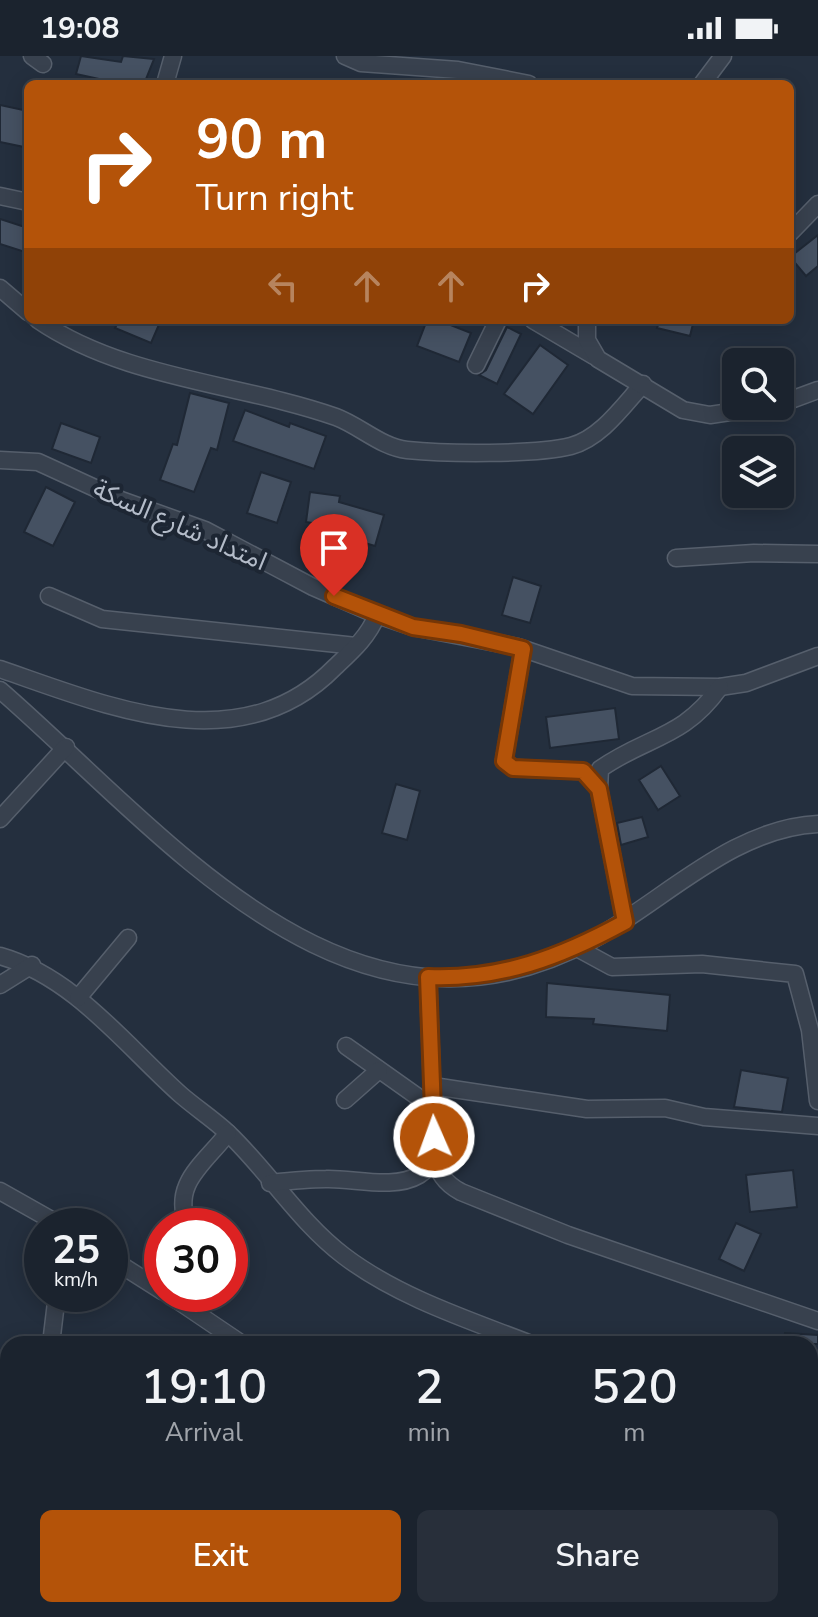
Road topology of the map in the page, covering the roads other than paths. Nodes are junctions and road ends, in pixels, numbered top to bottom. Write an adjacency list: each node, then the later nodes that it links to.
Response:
1 (173, 56): 4 (street)
2 (345, 56): 5 (street)
3 (723, 56): 6 (street)
4 (166, 80)
5 (509, 80)
6 (705, 80)
7 (0, 196): 8 (street)
8 (24, 201)
9 (818, 204): 10 (street)
10 (794, 229)
11 (0, 288): 12 (street)
12 (24, 309)
13 (44, 324): 19 (street)
14 (496, 324): 18 (street)
15 (540, 324): 17 (street)
16 (587, 324): 17 (street)
17 (598, 359): 19 (street)
18 (476, 365)
19 (643, 384): 22 (street)
20 (818, 390): 21 (street)
21 (794, 399)
22 (722, 412)
23 (0, 460): 27 (street, امتداد شارع السكة)
24 (818, 554): 25 (street)
25 (676, 558)
26 (49, 596): 28 (street)
27 (377, 615): 28 (street); 29 (street, امتداد شارع السكة)
28 (356, 646): 31 (street)
29 (523, 649): 32 (street, امتداد شارع السكة); 35 (street)
30 (818, 656): 32 (street, امتداد شارع السكة)
31 (0, 669)
32 (720, 687): 35 (street)
33 (0, 690): 34 (street)
34 (66, 747): 36 (street); 43 (street)
35 (599, 789): 38 (street)
36 (0, 819)
37 (818, 824): 38 (street)
38 (625, 922): 40 (street)
39 (128, 938): 45 (street)
40 (577, 948): 43 (street); 50 (street)
41 (0, 956): 42 (street)
42 (32, 965): 44 (street); 45 (street)
43 (428, 977): 48 (street)
44 (0, 985)
45 (78, 998): 53 (street)
46 (346, 1046): 47 (street)
47 (379, 1070): 49 (street); 51 (street)
48 (433, 1086): 51 (street); 52 (street)
49 (345, 1100)
50 (818, 1101)
51 (432, 1107): 54 (street)
52 (818, 1126)
53 (228, 1133): 55 (street); 58 (street)
54 (433, 1155): 55 (street); 62 (street)
55 (270, 1183): 65 (street)
56 (0, 1191): 57 (street)
57 (30, 1208)
58 (180, 1208)
59 (55, 1312): 63 (street)
60 (197, 1312): 61 (street)
61 (200, 1314): 64 (street)
62 (818, 1321)
63 (52, 1336)
64 (231, 1336)
65 (512, 1336)

